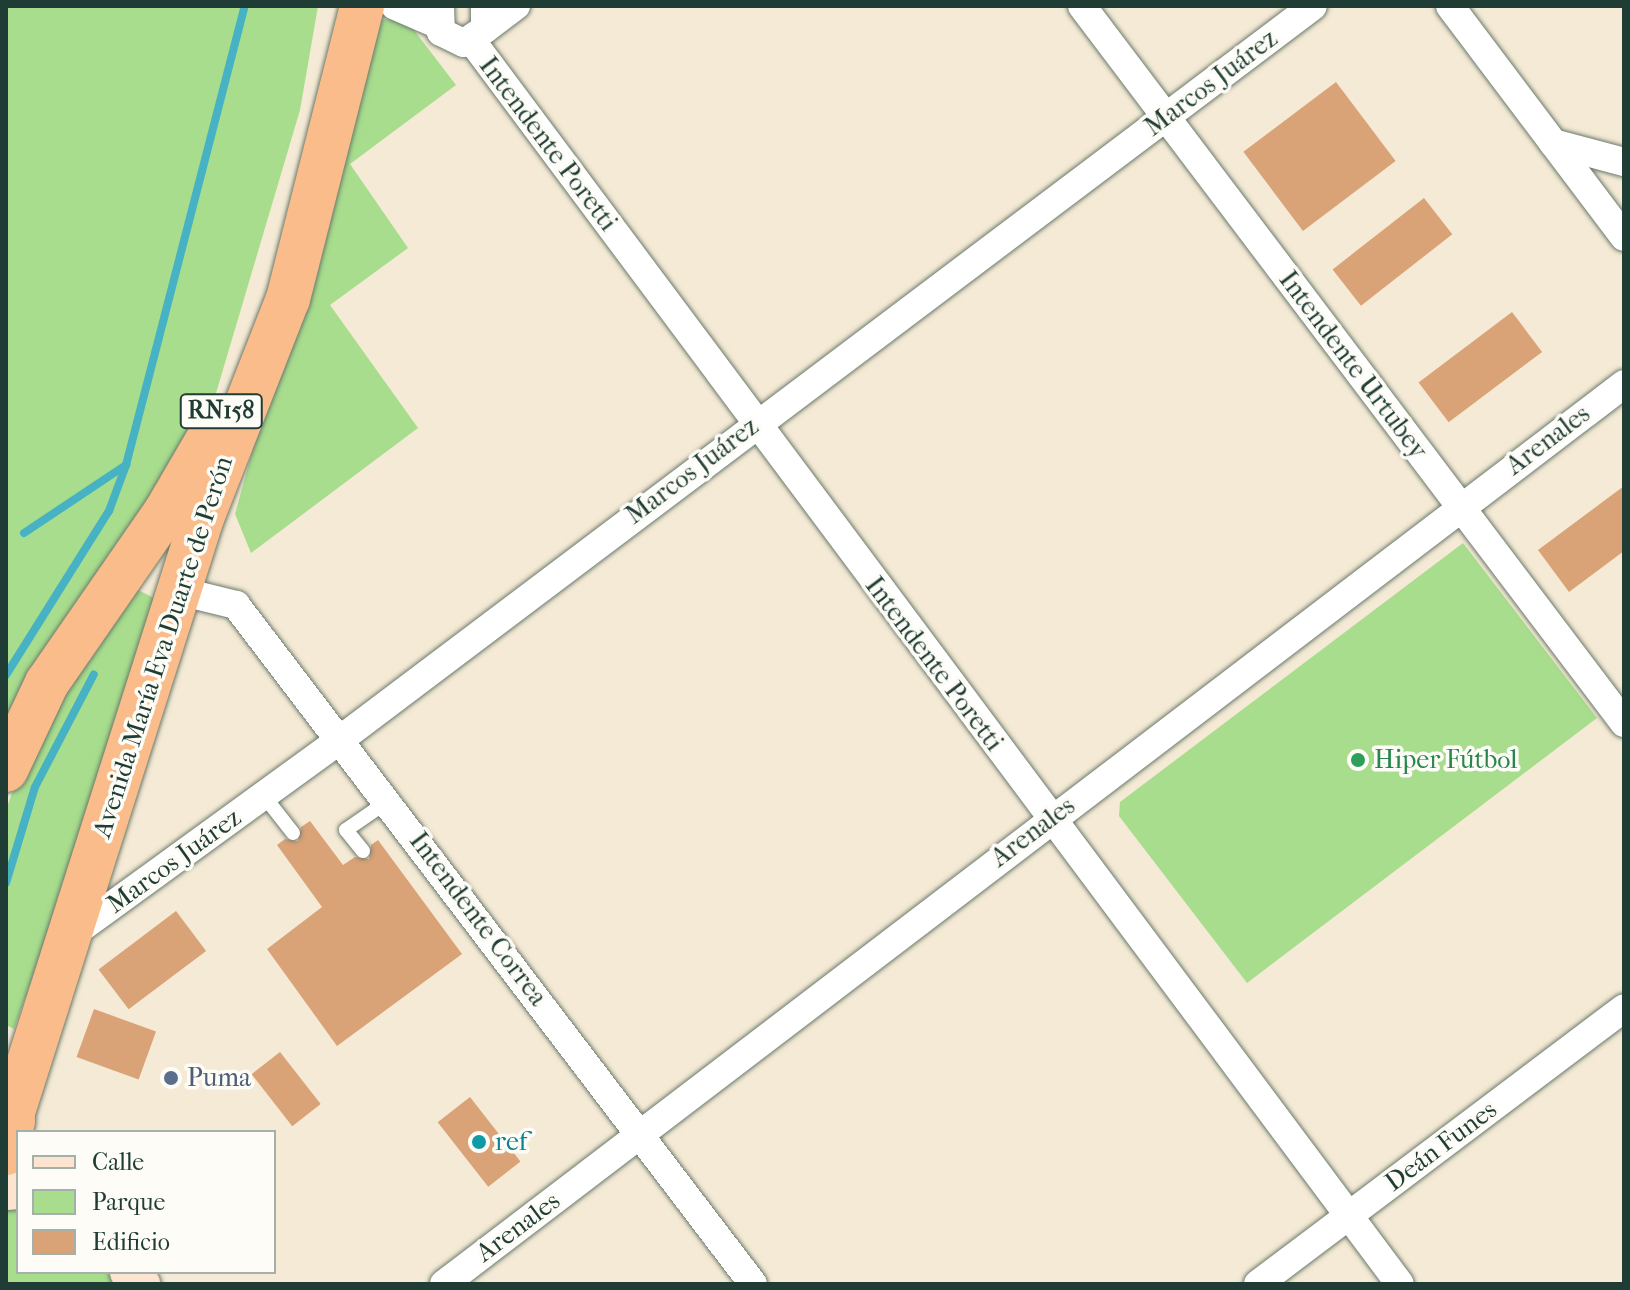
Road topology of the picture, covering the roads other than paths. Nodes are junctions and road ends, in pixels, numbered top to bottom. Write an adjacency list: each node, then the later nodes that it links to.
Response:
1 (335, 6): 17 (highway, Avenida María Eva Duarte de Perón / RN158)
2 (362, 6): 18 (highway, Avenida María Eva Duarte de Perón / RN158)
3 (395, 6): 8 (street)
4 (516, 6): 9 (street)
5 (1082, 6): 10 (street, Intendente Urtubey)
6 (1313, 6): 10 (street, Marcos Juárez)
7 (1450, 6): 11 (street)
8 (438, 15): 9 (street)
9 (481, 26): 15 (street, Intendente Poretti)
10 (1166, 117): 15 (street, Marcos Juárez); 16 (street, Intendente Urtubey)
11 (1553, 143): 12 (street); 13 (street)
12 (1624, 162)
13 (1624, 237)
14 (1624, 384): 16 (street, Arenales)
15 (755, 423): 20 (street, Marcos Juárez); 24 (street, Intendente Poretti)
16 (1460, 506): 19 (street, Intendente Urtubey); 24 (street, Arenales)
17 (126, 566): 18 (highway); 21 (highway, Avenida María Eva Duarte de Perón / RN158)
18 (179, 591): 20 (street, Intendente Correa); 27 (highway, Avenida María Eva Duarte de Perón / RN158)
19 (1624, 723)
20 (341, 739): 22 (street, Marcos Juárez); 23 (street, Intendente Correa)
21 (6, 770)
22 (264, 796): 25 (lane); 27 (street, Marcos Juárez)
23 (389, 801): 26 (lane); 30 (street, Intendente Correa)
24 (1049, 819): 30 (street, Arenales); 31 (street, Intendente Poretti)
25 (293, 833)
26 (363, 851)
27 (70, 936): 29 (highway, Avenida María Eva Duarte de Perón / RN158)
28 (1624, 1008): 31 (street, Deán Funes)
29 (15, 1109)
30 (640, 1133): 32 (street, Arenales); 33 (street, Intendente Correa)
31 (1349, 1216): 34 (street, Deán Funes); 35 (street, Intendente Poretti)
32 (444, 1284)
33 (753, 1284)
34 (1258, 1284)
35 (1400, 1284)

